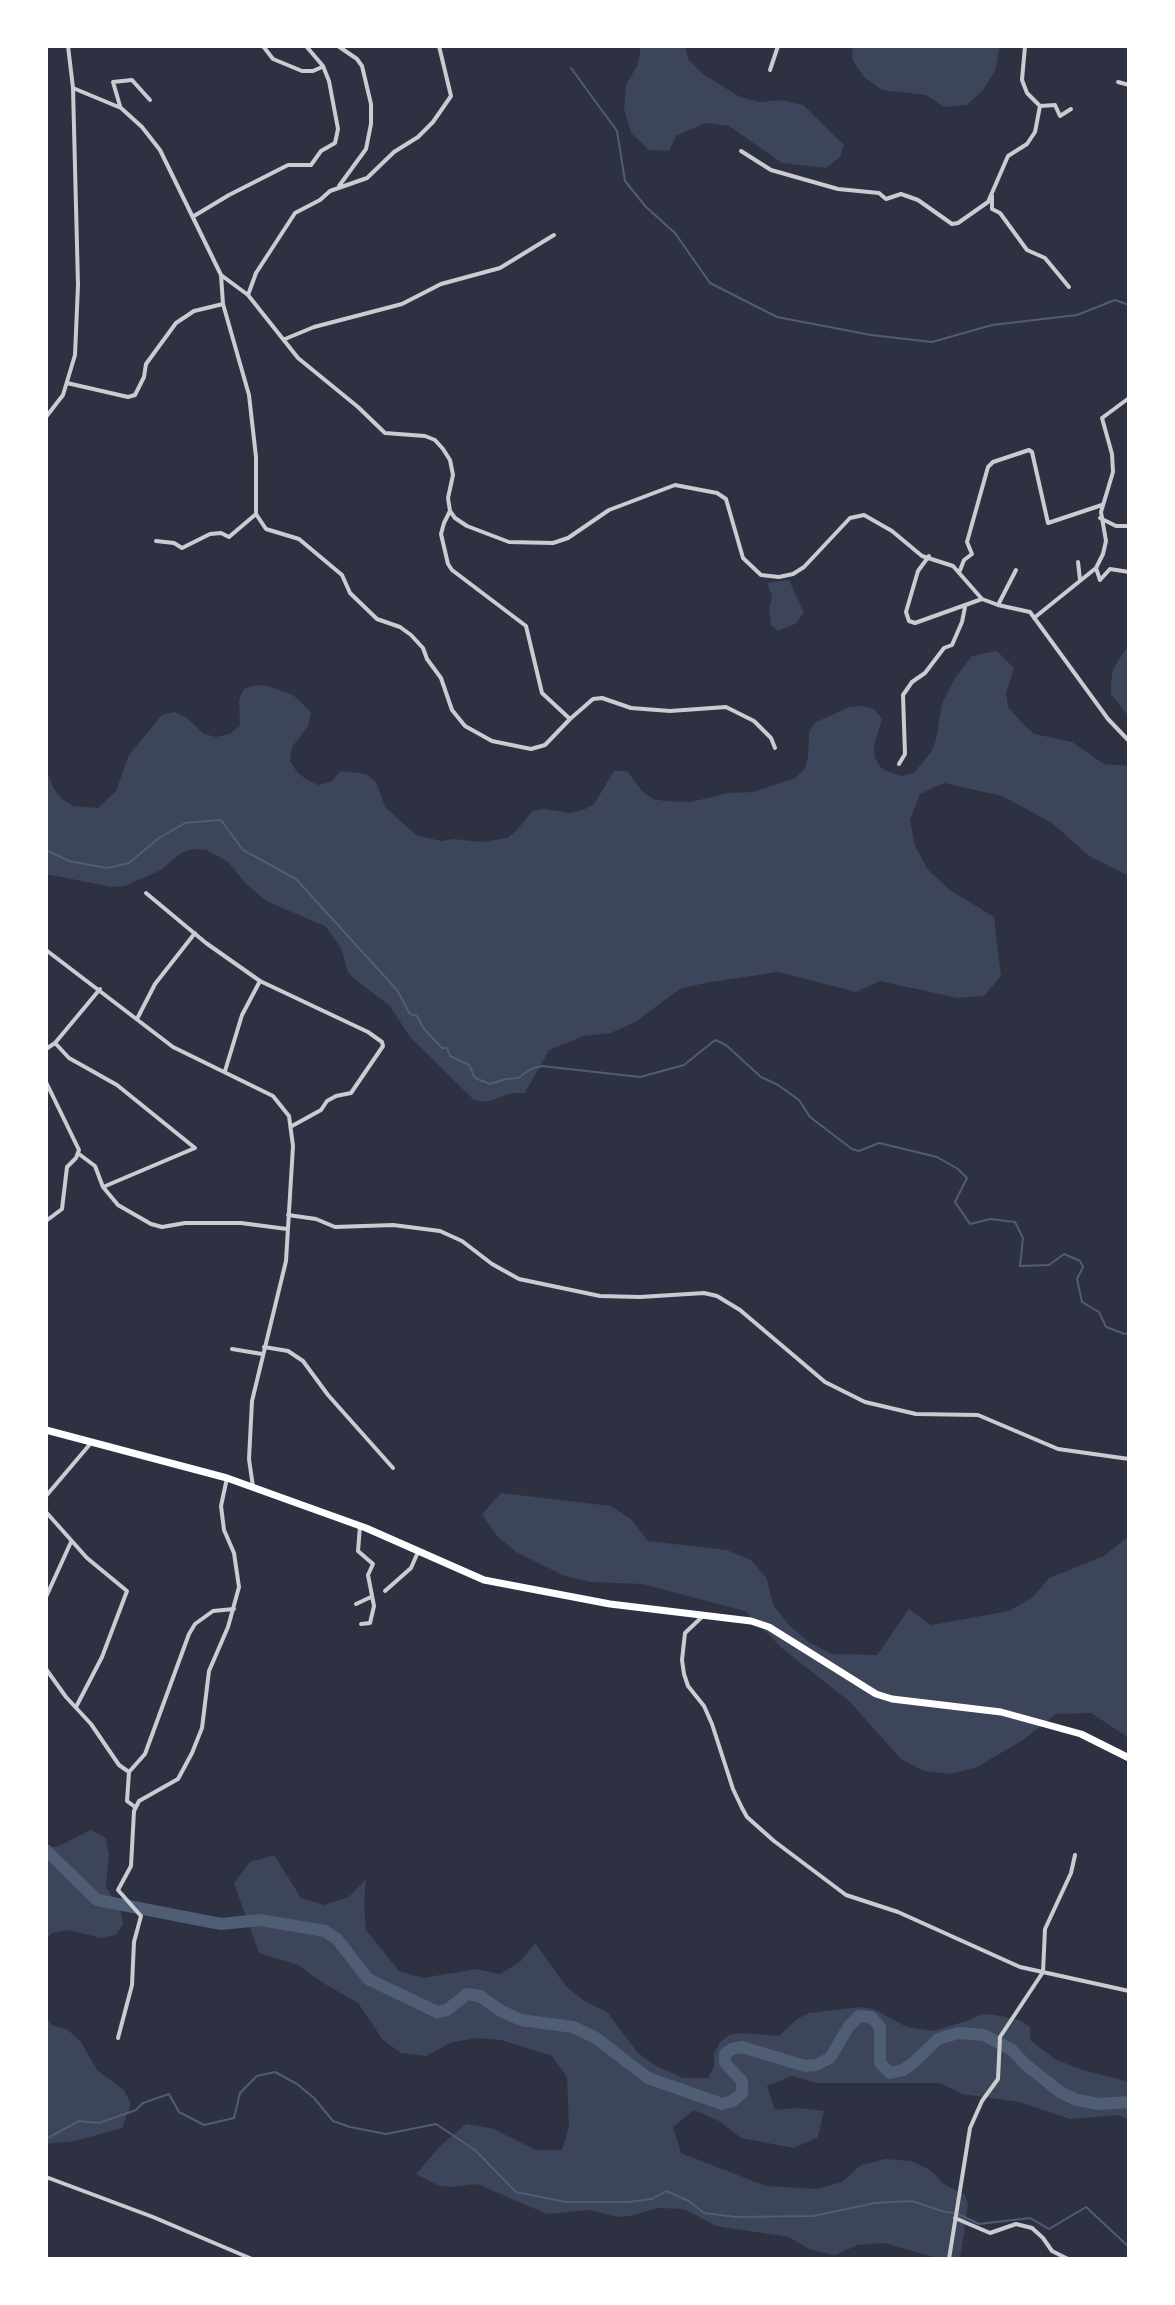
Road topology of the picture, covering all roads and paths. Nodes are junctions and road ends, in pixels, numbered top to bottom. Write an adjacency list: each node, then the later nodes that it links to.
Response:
1 (68, 46): 12 (street)
2 (263, 46): 8 (street)
3 (306, 46): 8 (street)
4 (338, 46): 18 (street)
5 (439, 46): 18 (street)
6 (778, 46): 9 (street)
7 (1025, 46): 14 (street)
8 (323, 66): 20 (street)
9 (770, 70)
10 (1118, 82): 11 (street)
11 (1129, 85)
12 (73, 88): 15 (street); 27 (street)
13 (150, 100): 15 (street)
14 (1040, 106): 16 (street); 19 (street)
15 (121, 108): 20 (street)
16 (1071, 109)
17 (741, 151): 19 (street)
18 (337, 188): 24 (street)
19 (992, 190): 23 (street)
20 (194, 216): 22 (street)
21 (554, 235): 26 (street)
22 (221, 275): 24 (street); 25 (street)
23 (1069, 287)
24 (248, 295): 26 (street)
25 (223, 304): 27 (street); 32 (street)
26 (285, 339): 31 (street)
27 (67, 383): 29 (street)
28 (1129, 398): 30 (street)
29 (46, 417)
30 (1102, 505): 33 (street); 41 (street)
31 (450, 511): 36 (street); 47 (street)
32 (256, 514): 35 (street); 47 (street)
33 (1100, 518): 34 (street); 38 (street)
34 (1129, 526)
35 (156, 541)
36 (929, 556): 41 (street); 45 (street)
37 (1078, 562): 42 (street)
38 (1096, 568): 40 (street); 42 (street)
39 (1016, 570): 44 (street)
40 (1129, 572)
41 (959, 573): 43 (street)
42 (1080, 580): 46 (street)
43 (982, 599): 44 (street); 45 (street)
44 (998, 605): 46 (street)
45 (965, 607): 50 (street)
46 (1034, 618): 48 (street)
47 (570, 719): 49 (street)
48 (1129, 741)
49 (775, 748)
50 (899, 764)
51 (146, 893): 52 (street)
52 (195, 933): 54 (street); 56 (street)
53 (46, 950): 55 (street)
54 (260, 981): 59 (street); 61 (street)
55 (100, 989): 56 (street); 57 (street)
56 (137, 1019): 59 (street)
57 (55, 1043): 58 (street); 63 (street)
58 (46, 1049)
59 (225, 1071): 61 (street)
60 (46, 1082): 62 (street)
61 (292, 1126): 64 (street)
62 (79, 1154): 63 (street); 65 (street)
63 (103, 1187): 66 (street)
64 (288, 1215): 66 (street); 72 (street)
65 (46, 1221)
66 (287, 1229): 67 (street)
67 (264, 1347): 69 (street); 73 (street)
68 (232, 1349): 69 (street)
69 (262, 1354): 75 (street)
70 (46, 1430): 71 (main road)
71 (92, 1441): 74 (main road); 76 (street)
72 (1129, 1459)
73 (393, 1468)
74 (227, 1478): 75 (main road); 85 (street)
75 (254, 1489): 78 (main road)
76 (46, 1496)
77 (46, 1512): 79 (street)
78 (360, 1526): 80 (main road); 83 (street)
79 (71, 1542): 82 (street); 89 (street)
80 (418, 1552): 81 (street); 86 (main road)
81 (385, 1591)
82 (46, 1597)
83 (371, 1597): 84 (street); 87 (street)
84 (356, 1604)
85 (234, 1609): 91 (street); 92 (street)
86 (703, 1615): 90 (main road); 94 (street)
87 (361, 1624)
88 (46, 1669): 89 (street)
89 (76, 1707): 91 (street)
90 (1129, 1758)
91 (129, 1772): 92 (street)
92 (135, 1807): 96 (street)
93 (1075, 1855): 94 (street)
94 (1043, 1972): 95 (street); 98 (street)
95 (1129, 1991)
96 (118, 2038)
97 (46, 2177): 99 (street)
98 (955, 2218): 100 (street); 101 (street)
99 (252, 2259)
100 (949, 2259)
101 (1068, 2259)

